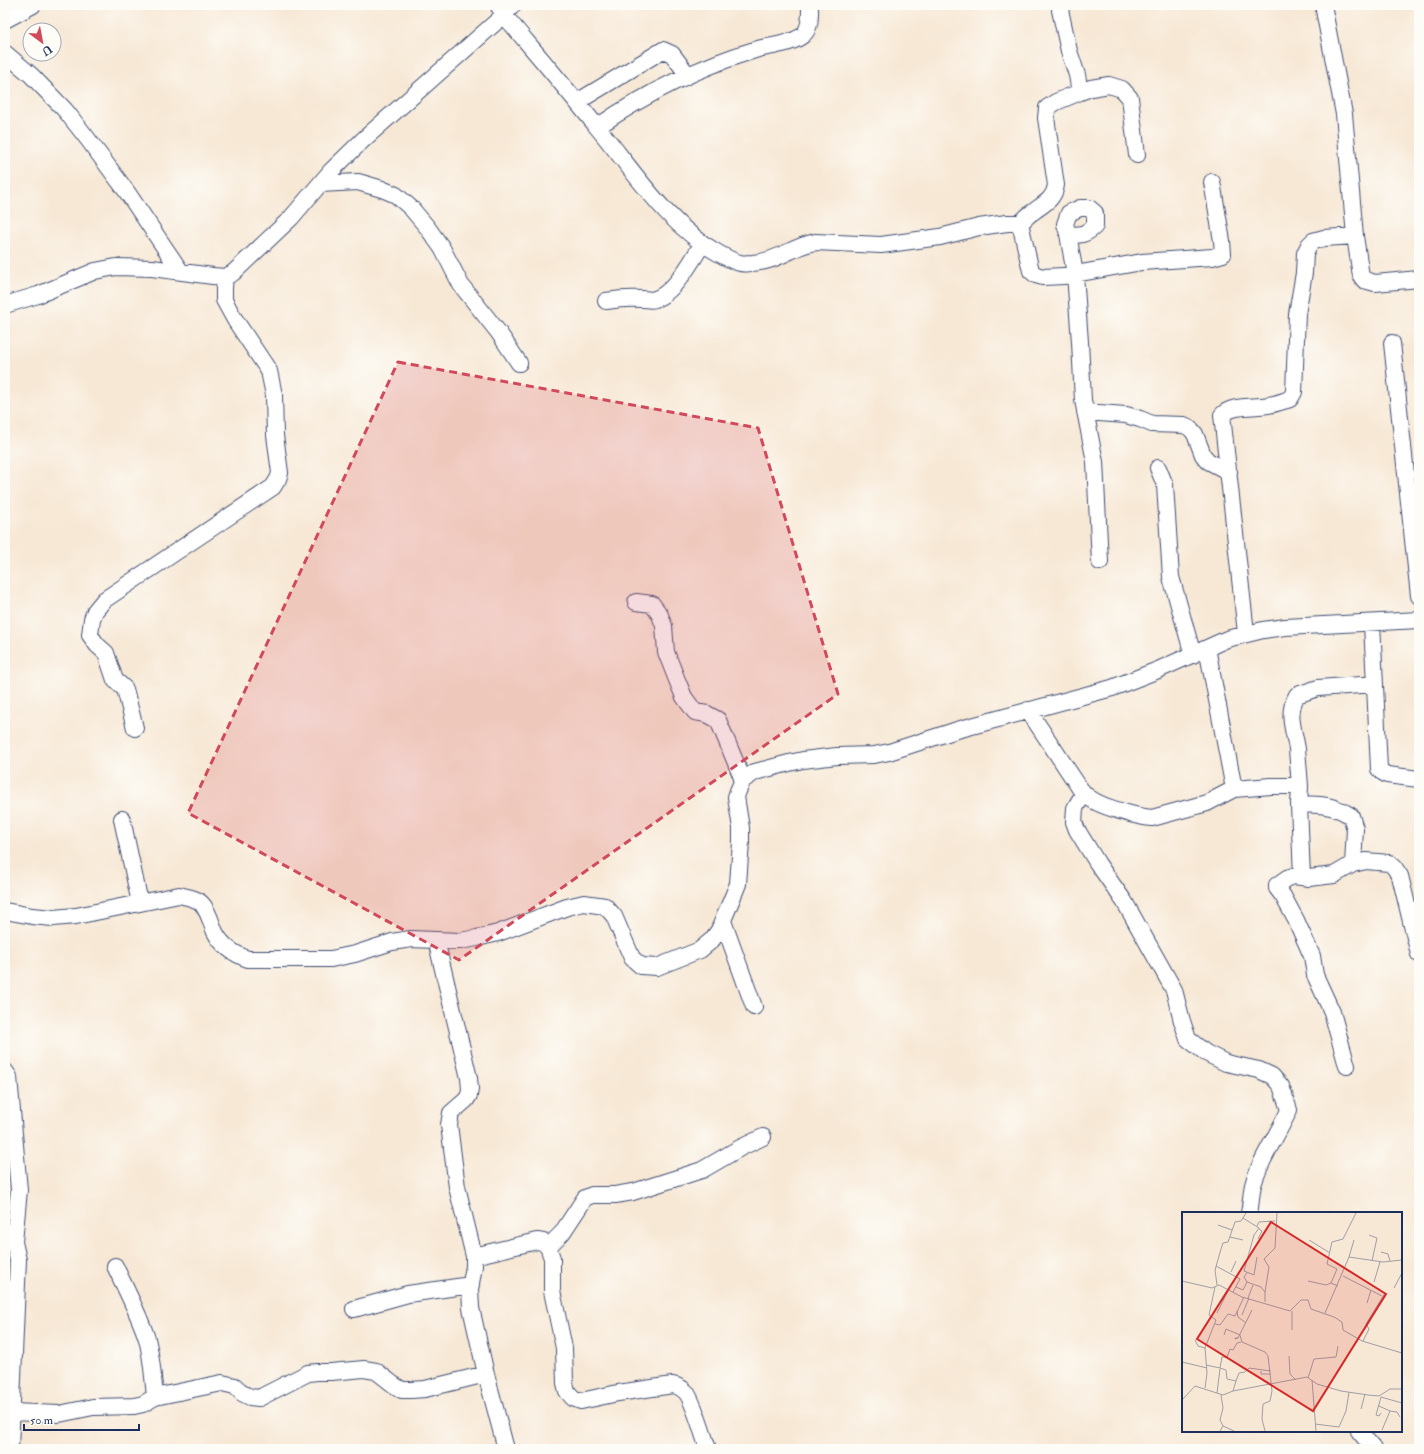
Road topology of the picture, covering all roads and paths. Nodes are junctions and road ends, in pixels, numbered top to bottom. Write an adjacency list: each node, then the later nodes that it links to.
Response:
1 (33, 5): 6 (street)
2 (810, 5): 8 (street)
3 (1062, 5): 9 (street)
4 (1323, 5): 17 (street)
5 (505, 8): 10 (street); 14 (street)
6 (5, 20)
7 (5, 53): 19 (street)
8 (688, 75): 10 (street); 11 (street)
9 (1080, 92): 12 (street); 15 (street)
10 (577, 102): 11 (street)
11 (597, 127): 18 (street)
12 (1137, 155)
13 (1212, 182): 20 (street)
14 (320, 184): 21 (street); 26 (street)
15 (1020, 223): 18 (street); 20 (street)
16 (1068, 234): 20 (street)
17 (1355, 236): 22 (street); 29 (street)
18 (702, 244): 23 (street)
19 (181, 272): 21 (street); 24 (street)
20 (1075, 274): 27 (street)
21 (225, 276): 40 (street)
22 (1419, 279)
23 (606, 301)
24 (5, 305)
25 (1392, 343): 31 (street)
26 (519, 364)
27 (1086, 412): 29 (street); 30 (street)
28 (1158, 468): 37 (street)
29 (1229, 472): 35 (street)
30 (1100, 562)
31 (1419, 596)
32 (636, 602): 41 (street)
33 (1419, 620): 34 (street)
34 (1372, 623): 35 (street); 38 (street)
35 (1246, 633): 36 (street)
36 (1207, 648): 37 (street); 44 (street)
37 (1193, 655): 39 (street)
38 (1375, 684): 42 (street); 43 (street)
39 (1028, 710): 41 (street); 45 (street)
40 (134, 728)
41 (743, 780): 52 (street)
42 (1419, 780)
43 (1300, 786): 44 (street); 46 (street)
44 (1234, 789): 45 (street)
45 (1084, 793): 59 (street)
46 (1300, 805): 48 (street); 49 (street)
47 (122, 819): 50 (street)
48 (1353, 864): 49 (street); 54 (street)
49 (1302, 877): 56 (street)
50 (140, 903): 51 (street); 53 (street)
51 (5, 911)
52 (723, 921): 53 (street); 55 (street)
53 (436, 940): 61 (street)
54 (1419, 954)
55 (754, 1007)
56 (1347, 1066)
57 (5, 1071): 67 (street)
58 (763, 1137): 60 (street)
59 (1249, 1212)
60 (548, 1247): 61 (street); 71 (street)
61 (474, 1256): 63 (street)
62 (115, 1266): 66 (street)
63 (471, 1285): 64 (street); 65 (street)
64 (354, 1309)
65 (486, 1374): 66 (street); 70 (street)
66 (155, 1397): 67 (street)
67 (12, 1412): 69 (street)
68 (1360, 1432): 72 (street)
69 (10, 1449)
70 (506, 1449)
71 (708, 1449)
72 (1374, 1449)

